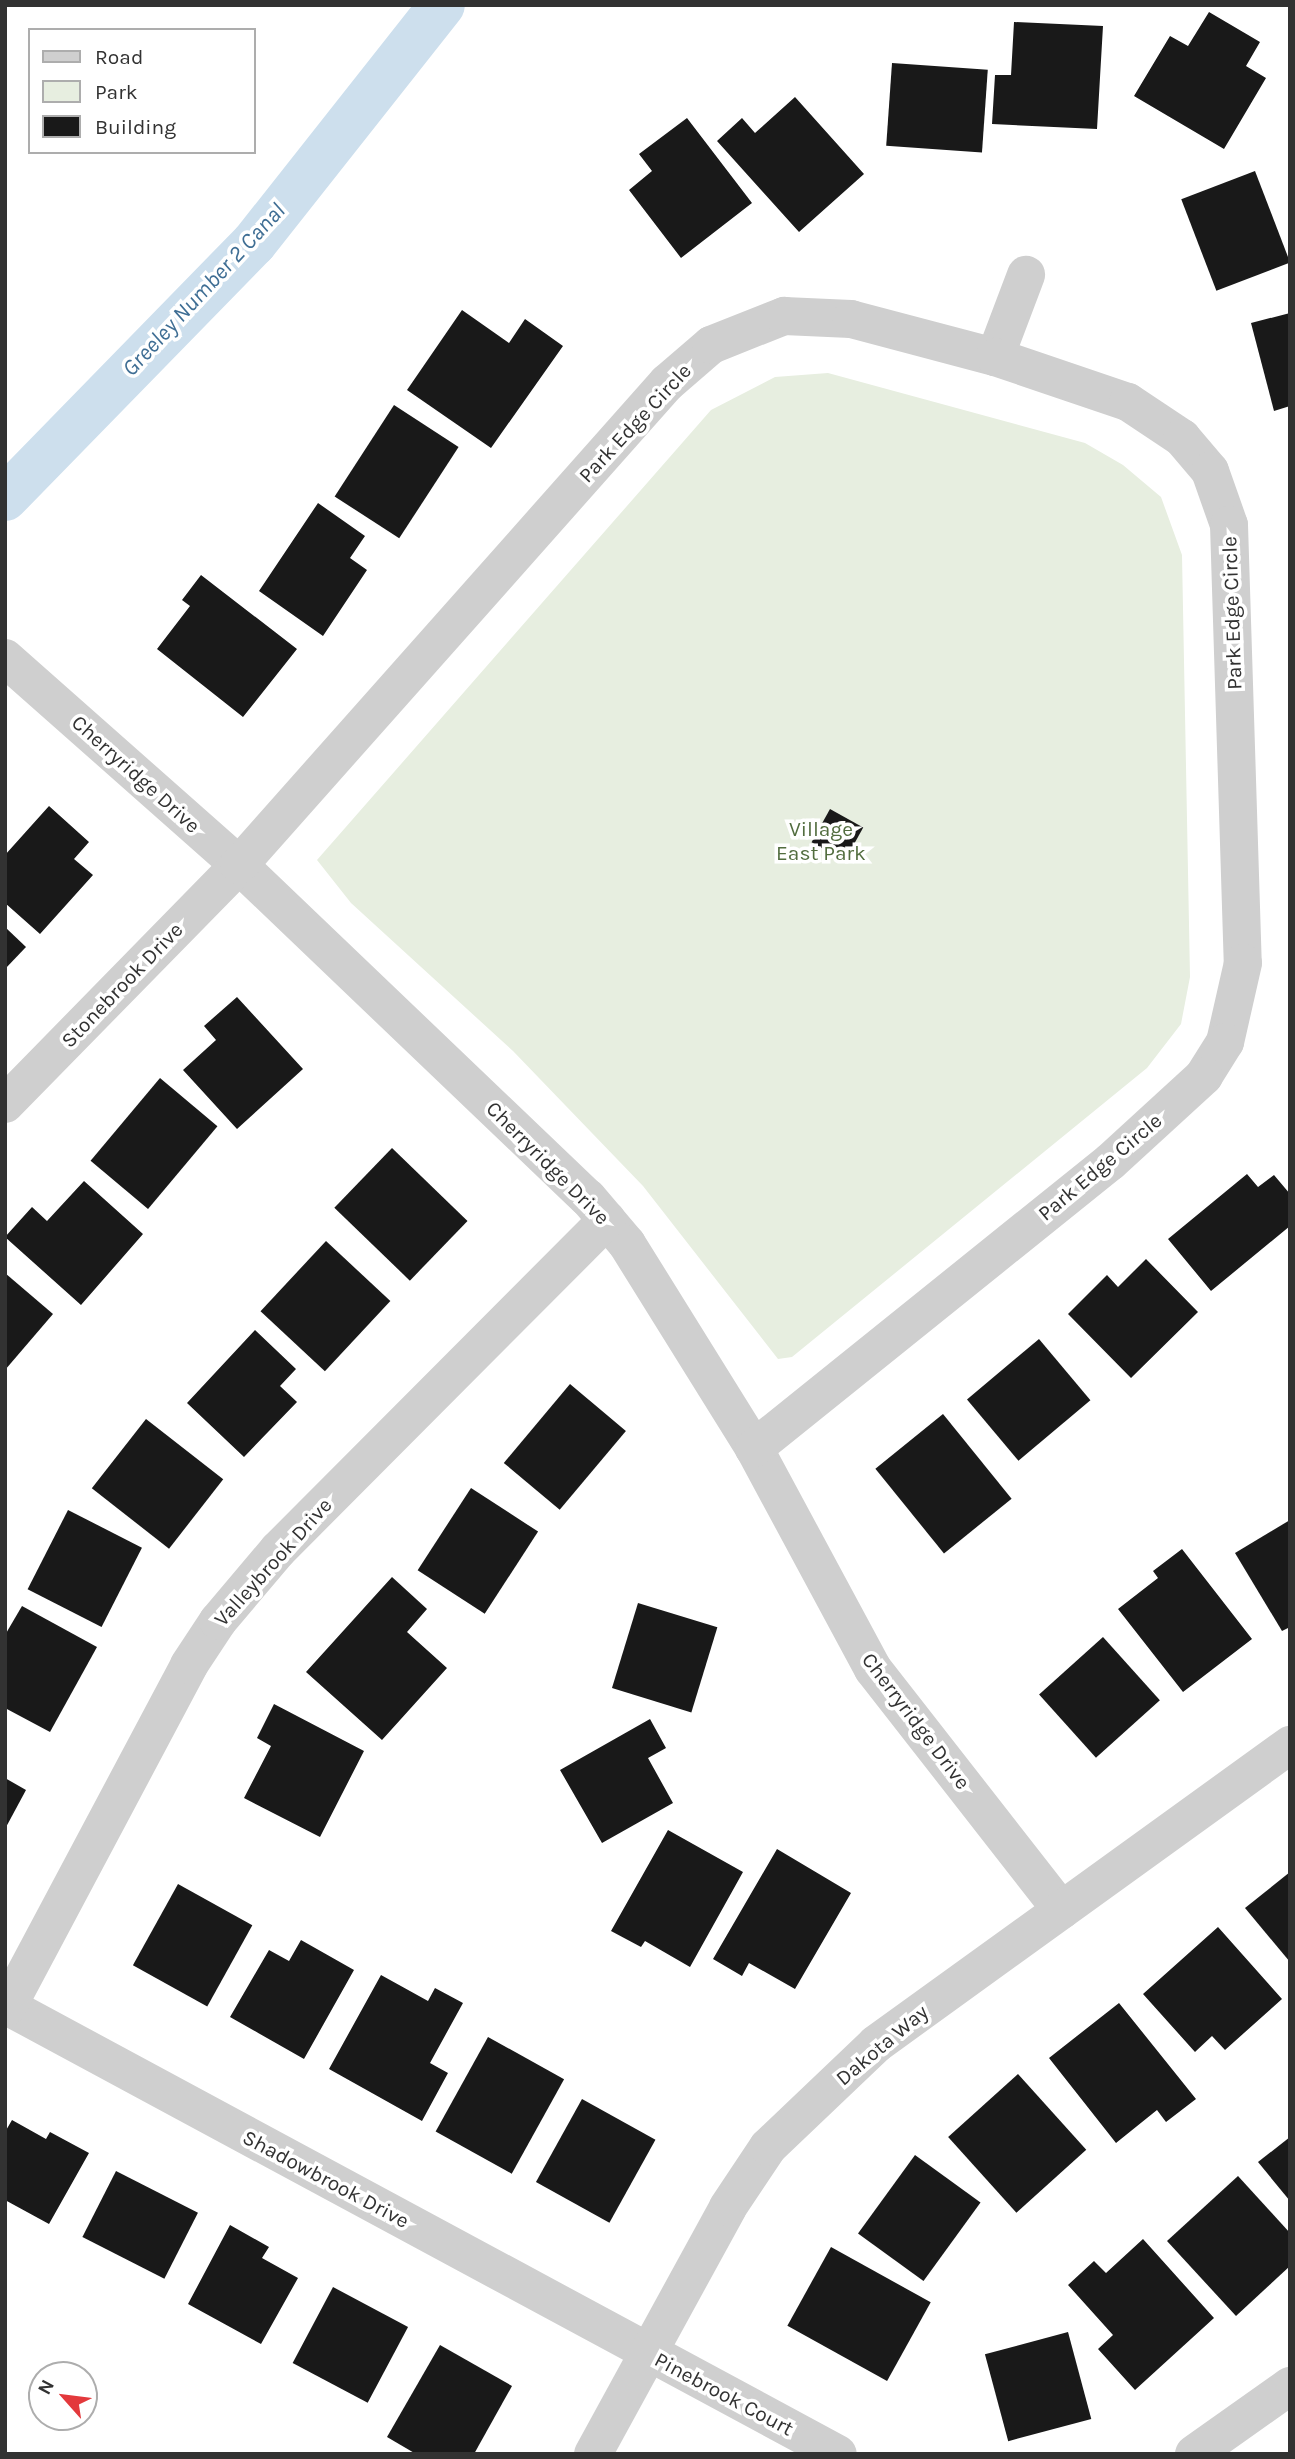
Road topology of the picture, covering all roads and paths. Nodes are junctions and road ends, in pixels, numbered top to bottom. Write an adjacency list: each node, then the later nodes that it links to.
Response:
1 (1026, 275): 2 (street)
2 (995, 356): 4 (street, Park Edge Circle); 7 (street, Park Edge Circle)
3 (5, 658): 4 (street, Cherryridge Drive)
4 (239, 865): 5 (street, Stonebrook Drive); 6 (street, Cherryridge Drive)
5 (5, 1104)
6 (607, 1220): 7 (street, Cherryridge Drive); 10 (street, Valleybrook Drive)
7 (754, 1448): 9 (street, Cherryridge Drive)
8 (1290, 1745): 9 (street, Dakota Way)
9 (1061, 1910): 11 (street, Dakota Way)
10 (6, 2006): 11 (street, Shadowbrook Drive)
11 (646, 2353): 13 (street, Dakota Way); 14 (street, Pinebrook Court)
12 (1290, 2386): 15 (street)
13 (593, 2454)
14 (838, 2454)
15 (1194, 2454)

